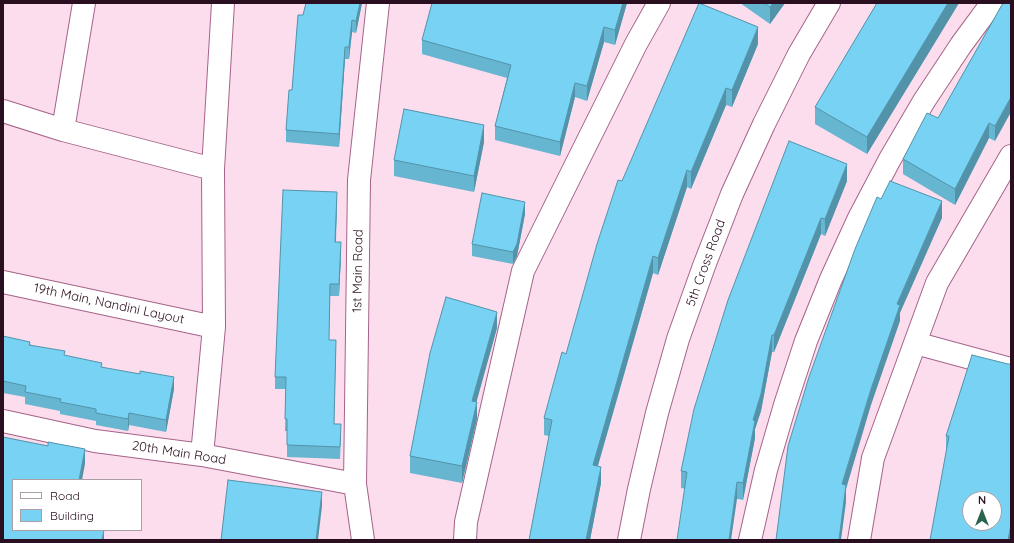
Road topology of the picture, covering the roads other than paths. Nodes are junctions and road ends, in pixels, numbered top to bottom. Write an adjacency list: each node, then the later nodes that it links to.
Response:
1 (84, 3): 8 (street)
2 (223, 3): 10 (street)
3 (378, 3): 17 (street, 1st Main Road)
4 (659, 3): 19 (street)
5 (829, 3): 20 (street, 5th Cross Road)
6 (992, 3): 21 (street)
7 (3, 111): 8 (street)
8 (63, 130): 10 (street)
9 (1011, 156): 13 (street)
10 (213, 169): 12 (street)
11 (3, 282): 12 (street, 19th Main, Nandini Layout)
12 (214, 327): 16 (street)
13 (915, 343): 14 (street); 22 (street)
14 (1011, 370)
15 (3, 421): 16 (street, 20th Main Road)
16 (202, 455): 17 (street, 20th Main Road)
17 (355, 484): 18 (street, 1st Main Road)
18 (364, 540)
19 (465, 540)
20 (630, 540)
21 (750, 540)
22 (859, 540)

